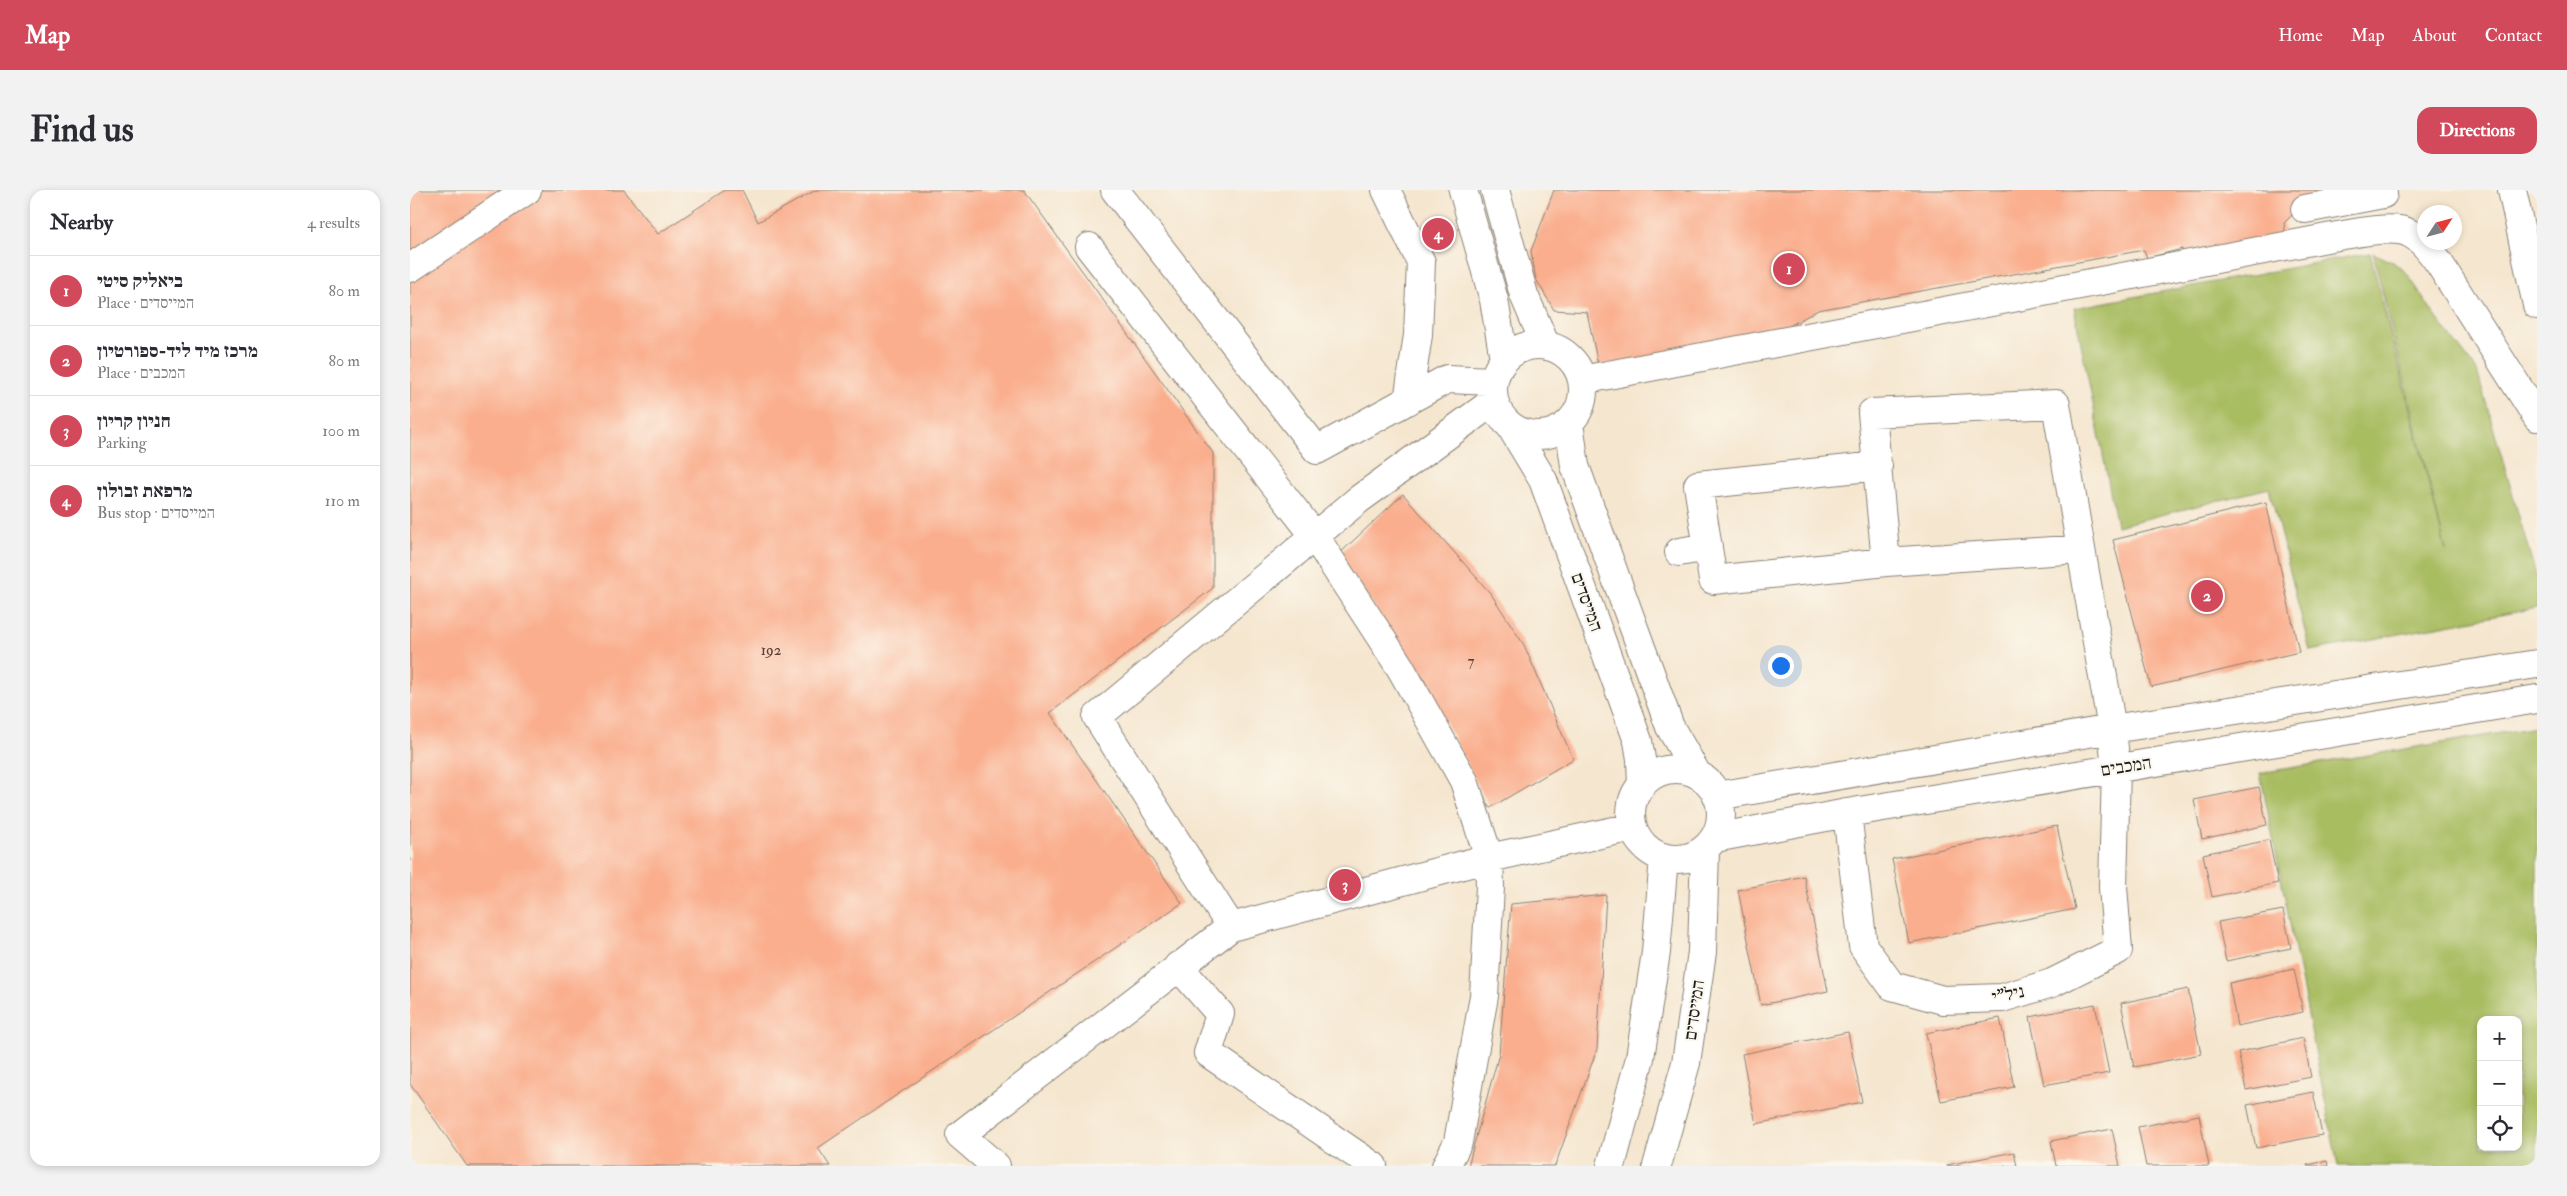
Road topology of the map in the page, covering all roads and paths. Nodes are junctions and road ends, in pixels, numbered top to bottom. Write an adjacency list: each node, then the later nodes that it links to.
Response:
1 (527, 190): 11 (street)
2 (1115, 190): 16 (street)
3 (1386, 190): 16 (street)
4 (1463, 190): 15 (street)
5 (1495, 190): 13 (street)
6 (2512, 190): 12 (street)
7 (2386, 192): 8 (street); 9 (street)
8 (2305, 209)
9 (2332, 237): 14 (street); 17 (street)
10 (1088, 247): 21 (street)
11 (410, 268)
12 (2537, 305)
13 (1546, 346): 14 (street); 15 (street)
14 (1582, 380): 18 (street)
15 (1497, 381): 16 (street); 19 (street); 21 (street)
16 (1408, 400)
17 (2537, 417)
18 (1569, 423): 19 (street); 30 (street, המייסדים)
19 (1511, 427): 31 (street, המייסדים)
20 (1878, 466): 22 (street); 23 (street); 25 (street)
21 (1314, 535): 36 (street); 38 (street)
22 (1708, 547): 24 (street); 25 (street)
23 (2081, 549): 25 (street); 28 (street)
24 (1679, 552)
25 (1886, 562)
26 (2537, 664): 28 (street)
27 (2537, 699): 29 (street, המכבים)
28 (2112, 730): 29 (street); 32 (street)
29 (2116, 768): 33 (street, המכבים); 33 (street, ניל"י)
30 (1697, 774): 31 (street); 32 (street)
31 (1642, 785): 34 (street)
32 (1718, 796): 35 (street)
33 (1846, 813): 35 (street, המכבים)
34 (1633, 827): 36 (street); 37 (street)
35 (1710, 844): 37 (street); 44 (street, המייסדים)
36 (1489, 858): 38 (street); 42 (street)
37 (1664, 858): 43 (street)
38 (1231, 927): 39 (street)
39 (1178, 966): 40 (street); 41 (street)
40 (996, 1166)
41 (1373, 1166)
42 (1446, 1166)
43 (1610, 1166)
44 (1657, 1166)

